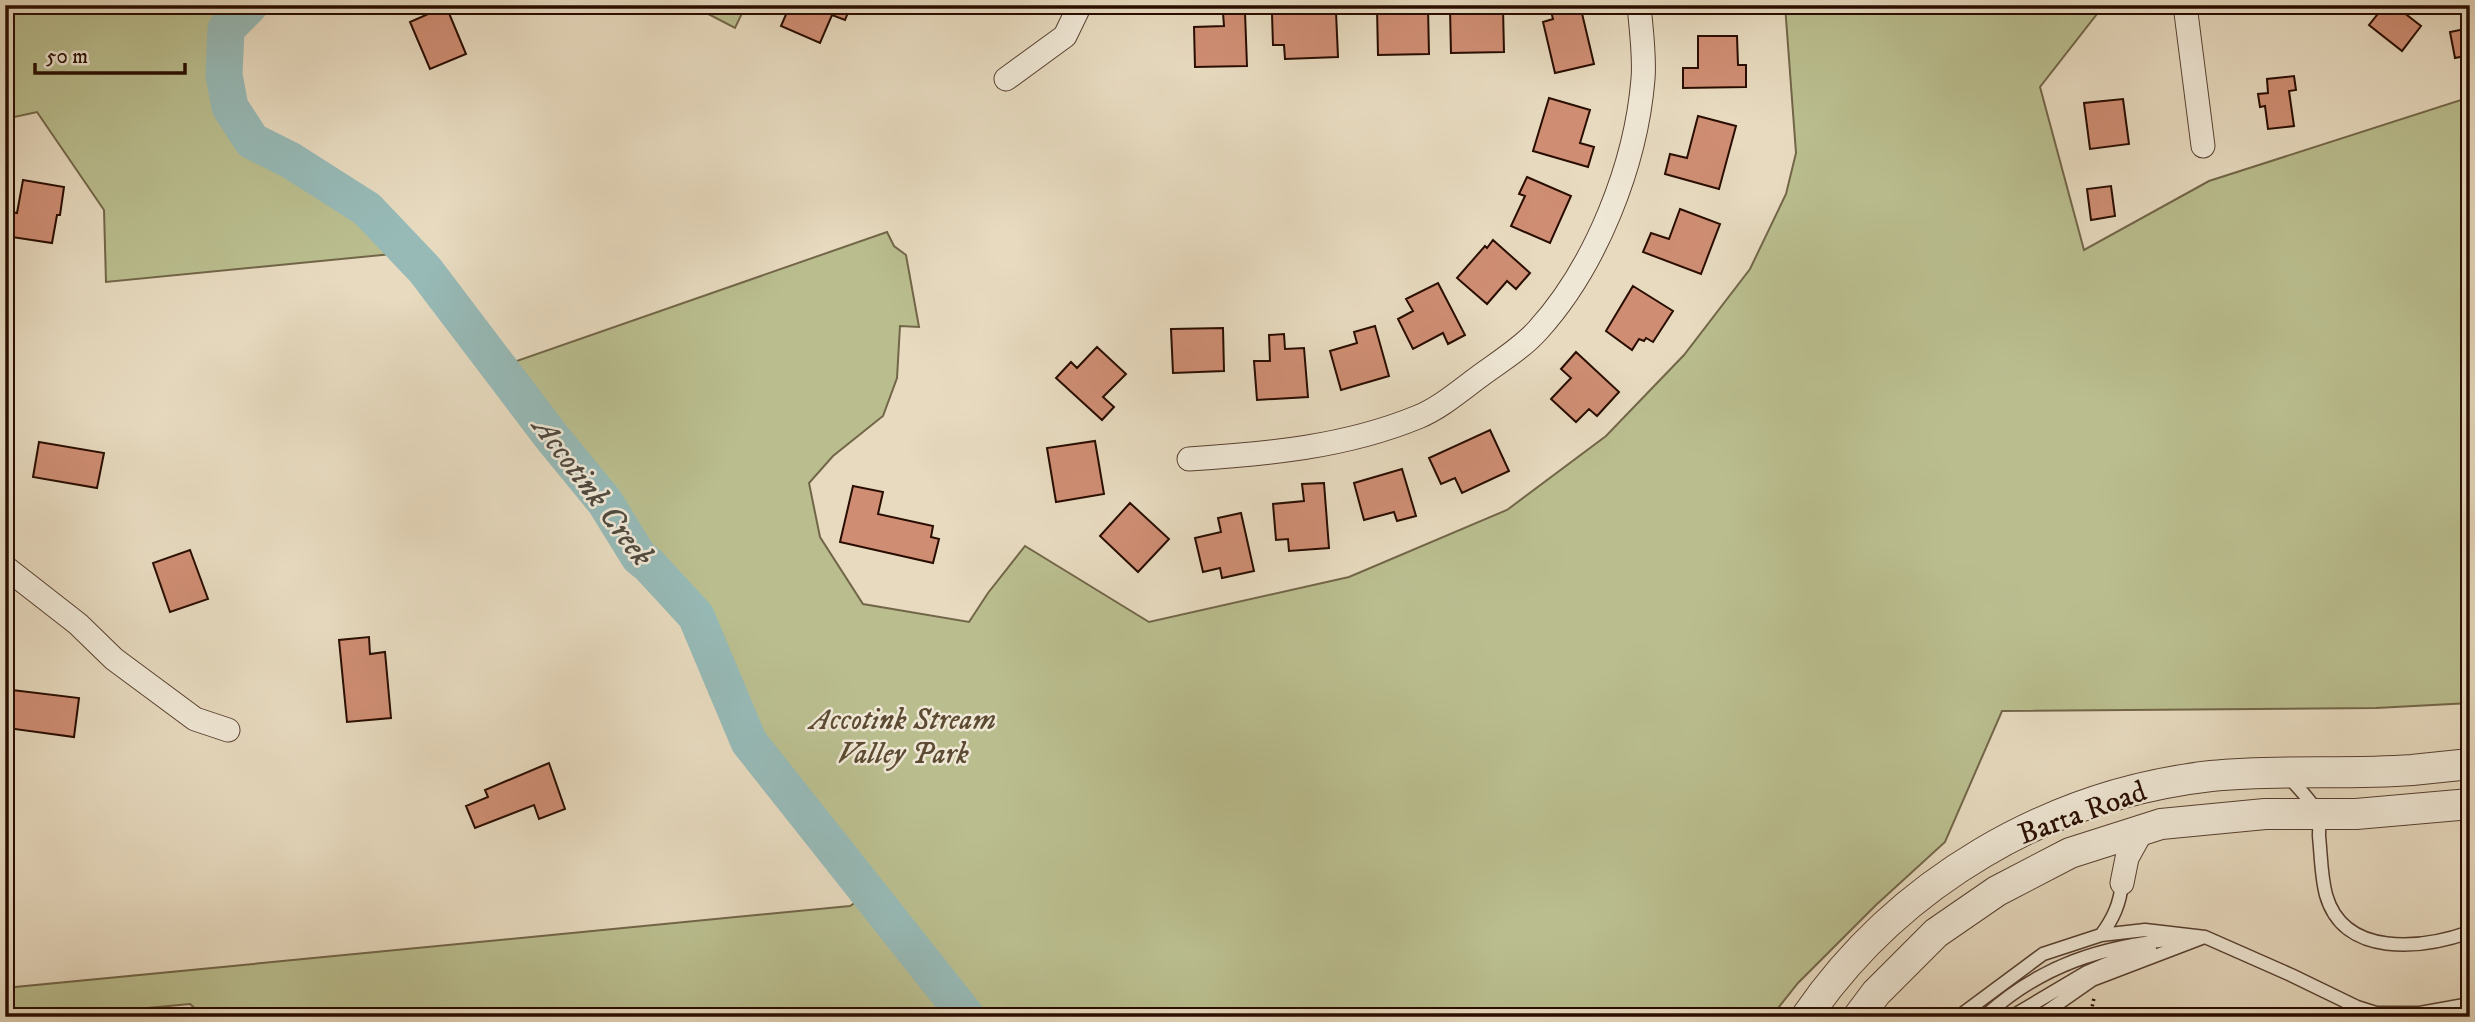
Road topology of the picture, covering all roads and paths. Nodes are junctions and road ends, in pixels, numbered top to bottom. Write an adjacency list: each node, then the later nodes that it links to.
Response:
1 (1080, 5): 4 (street)
2 (1639, 5): 6 (street)
3 (2185, 5): 5 (street)
4 (1006, 79)
5 (2203, 146)
6 (1189, 459)
7 (5, 567): 8 (street)
8 (228, 730)
9 (2470, 764): 10 (street, Barta Road)
10 (2286, 772): 12 (lane); 22 (street, Barta Road)
11 (2470, 804): 12 (street, Barta Road)
12 (2318, 814): 13 (street, Barta Road); 15 (lane)
13 (2143, 829): 14 (street); 23 (street, Barta Road)
14 (2122, 883): 16 (lane)
15 (2470, 932)
16 (2101, 935): 17 (lane); 24 (lane)
17 (2205, 937): 18 (lane); 21 (lane); 25 (lane); 26 (lane)
18 (2088, 982): 19 (lane); 27 (lane)
19 (2094, 996): 28 (path)
20 (2470, 1004): 21 (lane)
21 (2421, 1015)
22 (1806, 1017)
23 (1858, 1017)
24 (1958, 1017)
25 (1984, 1017)
26 (2011, 1017)
27 (2039, 1017)
28 (2090, 1017)

